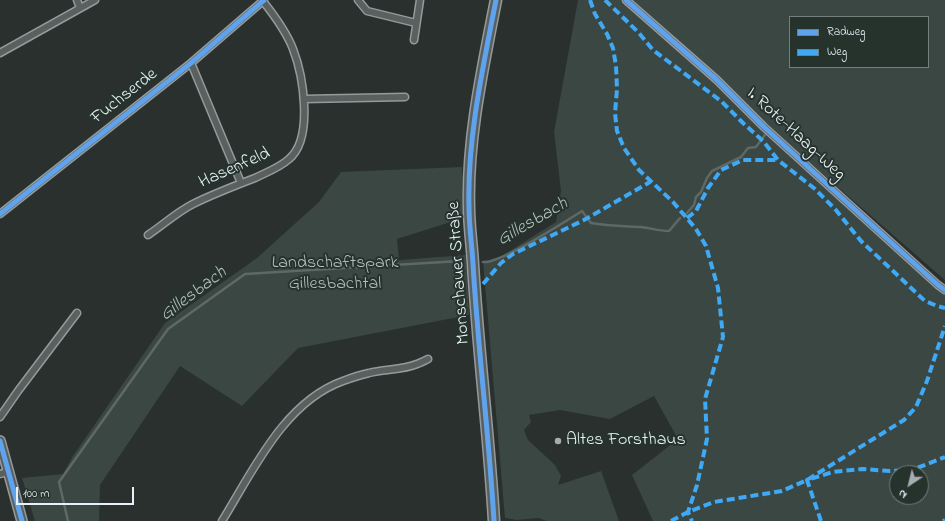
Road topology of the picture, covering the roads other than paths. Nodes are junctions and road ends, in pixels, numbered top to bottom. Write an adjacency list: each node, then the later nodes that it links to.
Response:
1 (77, 0): 8 (street)
2 (95, 0): 8 (street)
3 (263, 0): 12 (street, Fuchserde); 14 (street, Hasenfeld)
4 (358, 0): 9 (street)
5 (420, 0): 9 (street)
6 (496, 0): 26 (main road, Monschauer Straße)
7 (626, 0): 18 (street, I. Rote-Haag-Weg)
8 (80, 8): 11 (street)
9 (416, 23): 10 (street)
10 (414, 40)
11 (0, 53)
12 (191, 63): 15 (street); 16 (street, Fuchserde)
13 (405, 96): 14 (street)
14 (304, 100): 15 (street, Hasenfeld)
15 (241, 184): 17 (street, Hasenfeld)
16 (0, 214)
17 (148, 235)
18 (945, 290)
19 (77, 314): 21 (street)
20 (428, 359): 25 (street)
21 (0, 417)
22 (0, 441): 23 (street)
23 (4, 473): 24 (street)
24 (22, 521)
25 (222, 521)
26 (494, 521)

